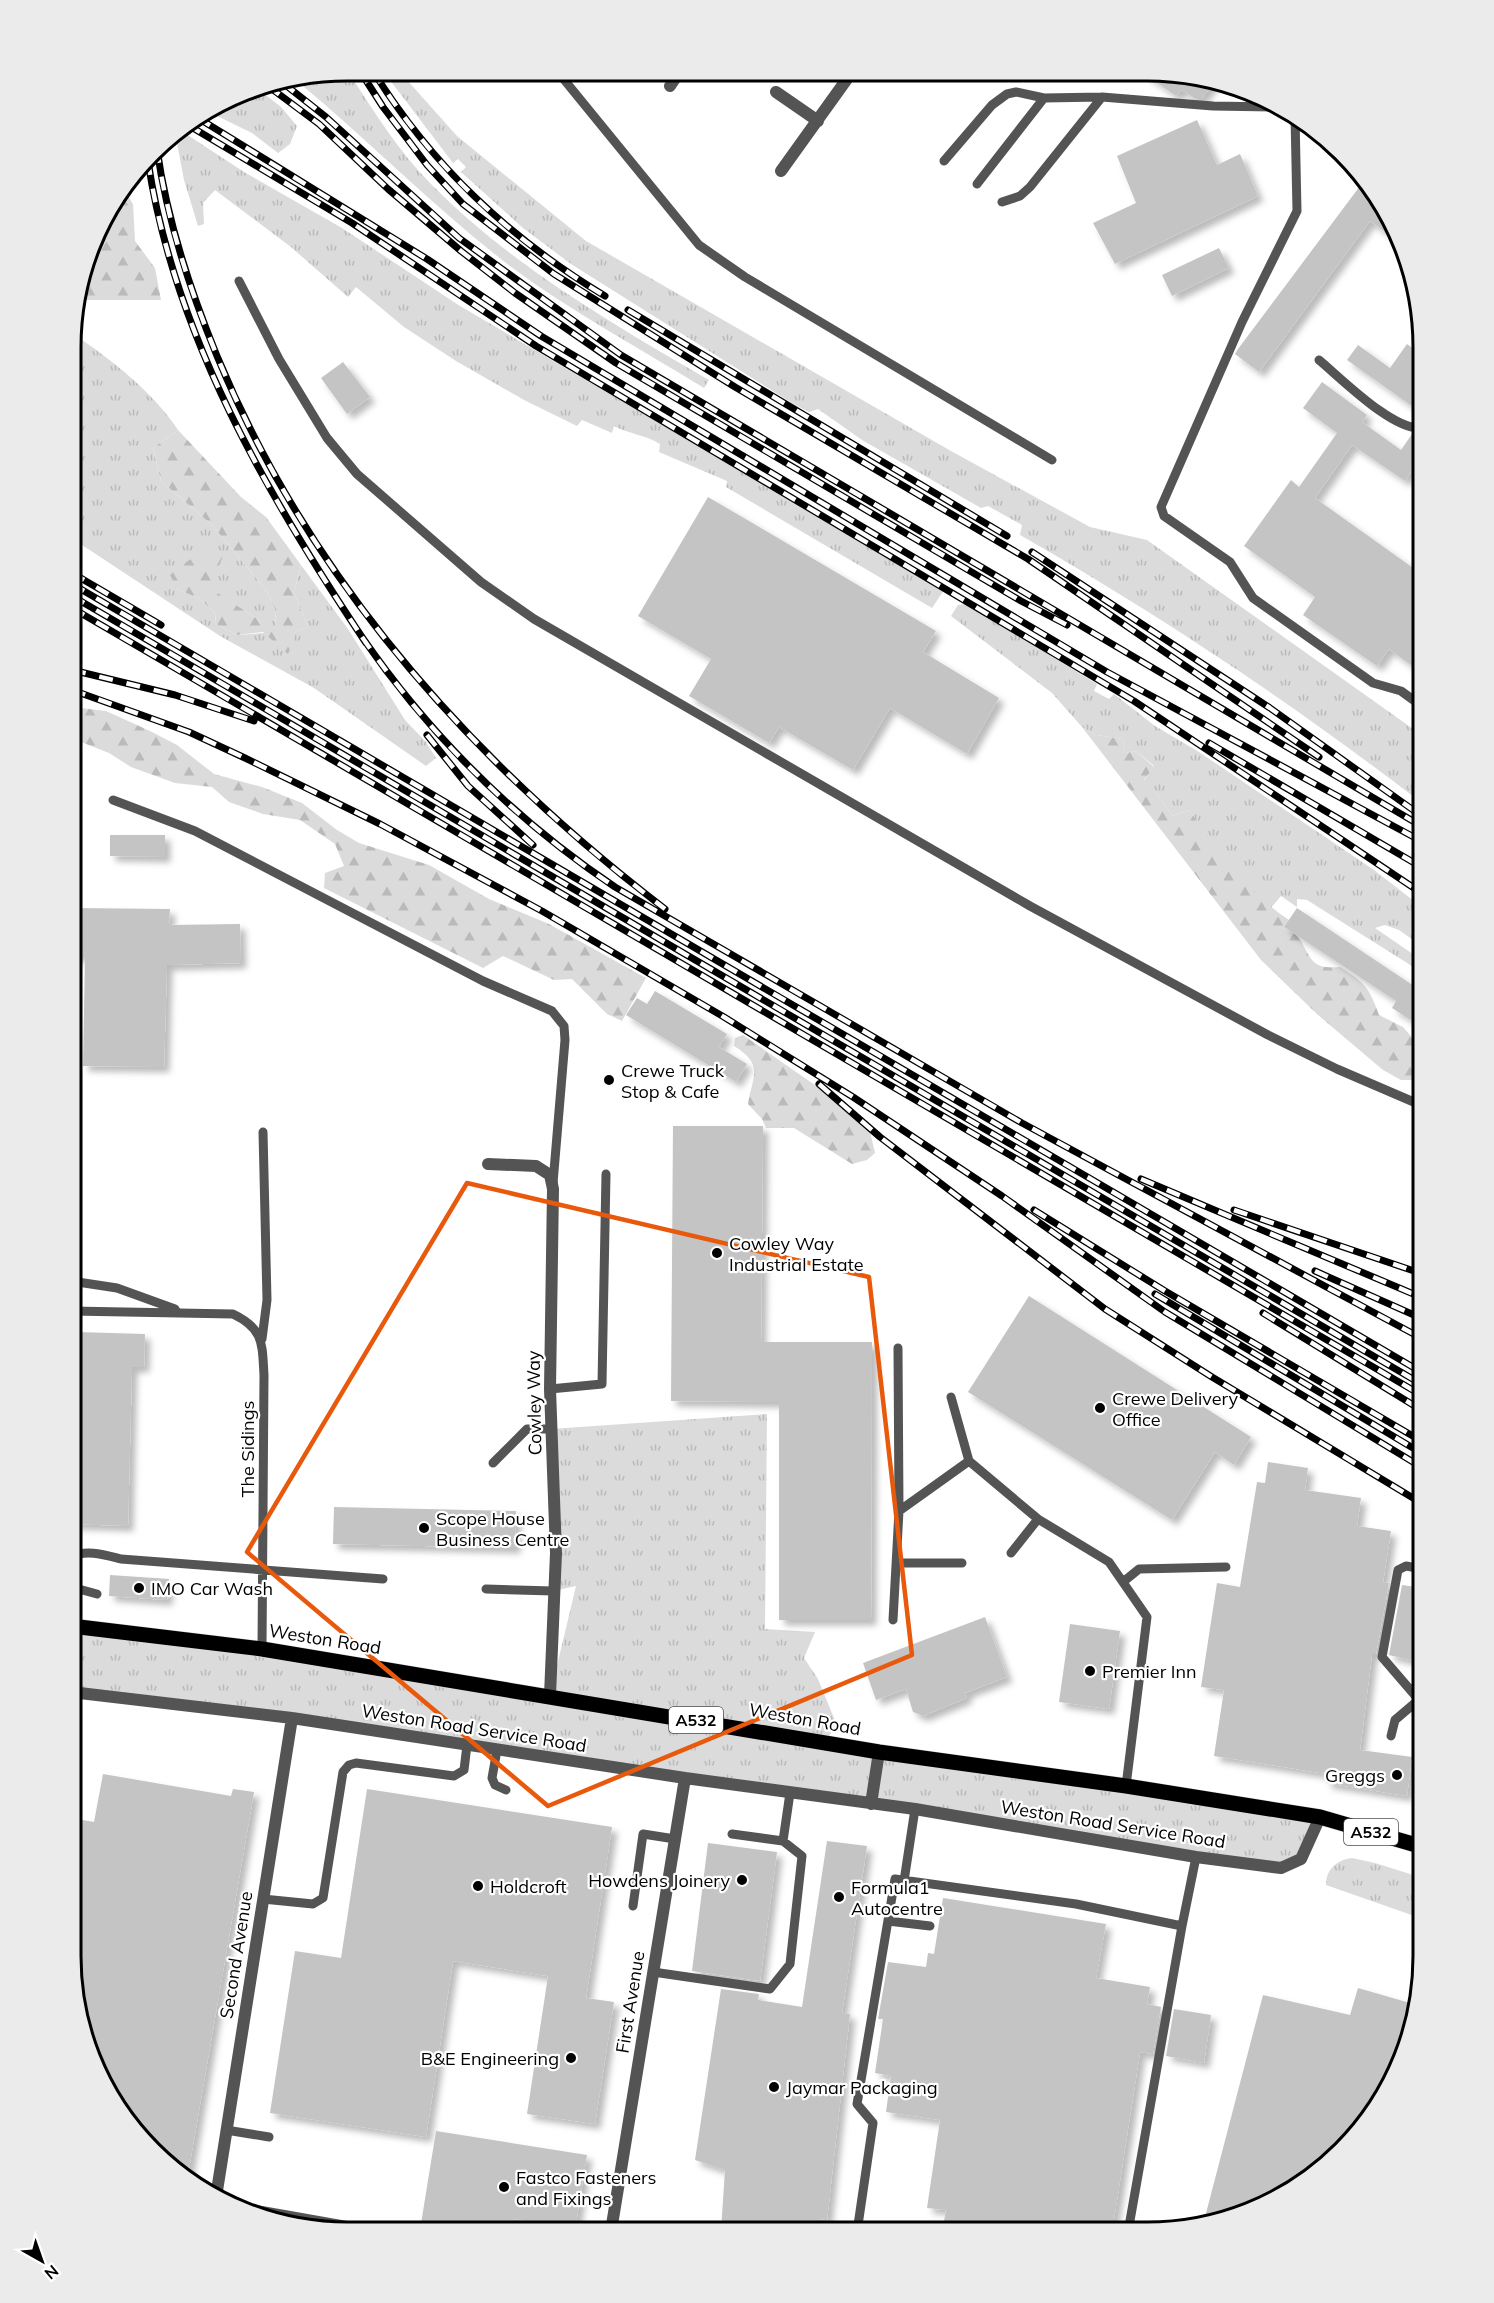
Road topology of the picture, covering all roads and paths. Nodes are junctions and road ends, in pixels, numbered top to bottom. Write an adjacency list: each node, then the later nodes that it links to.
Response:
1 (565, 81): 18 (lane)
2 (673, 81): 4 (street)
3 (846, 81): 9 (street)
4 (670, 86)
5 (776, 92): 9 (street)
6 (1102, 97): 7 (lane); 8 (lane); 14 (lane)
7 (1044, 98): 11 (lane); 13 (lane)
8 (1261, 107)
9 (818, 121): 12 (street)
10 (1295, 126): 19 (lane)
11 (944, 161)
12 (780, 171)
13 (977, 184)
14 (1002, 202)
15 (239, 281): 21 (lane)
16 (1318, 360): 17 (lane)
17 (1413, 430)
18 (1052, 460)
19 (1413, 699)
20 (113, 801): 25 (lane)
21 (1413, 1102)
22 (263, 1132): 29 (lane, The Sidings)
23 (488, 1164): 25 (street)
24 (606, 1174): 31 (lane)
25 (553, 1189): 31 (street, Cowley Way)
26 (81, 1283): 28 (lane)
27 (81, 1311): 28 (lane)
28 (183, 1312): 29 (lane)
29 (262, 1339): 44 (lane, The Sidings)
30 (897, 1348): 36 (lane)
31 (550, 1389): 33 (street, Cowley Way)
32 (951, 1397): 34 (lane)
33 (551, 1429): 35 (lane); 49 (street, Cowley Way)
34 (969, 1461): 36 (lane); 37 (lane)
35 (494, 1463)
36 (899, 1511): 40 (lane)
37 (1038, 1519): 39 (lane); 46 (lane)
38 (81, 1553): 44 (lane)
39 (1011, 1553)
40 (897, 1563): 41 (lane); 51 (lane)
41 (962, 1563)
42 (1226, 1567): 46 (lane)
43 (1413, 1567): 54 (lane)
44 (263, 1572): 45 (lane); 53 (lane, The Sidings)
45 (383, 1579)
46 (1123, 1582): 64 (lane)
47 (486, 1589): 49 (lane)
48 (81, 1590): 50 (lane)
49 (553, 1591): 56 (street, Cowley Way)
50 (97, 1594)
51 (893, 1620)
52 (81, 1627): 53 (main road, Weston Road / A532)
53 (262, 1648): 56 (main road, Weston Road / A532)
54 (1413, 1690)
55 (81, 1693): 58 (street, Weston Road Service Road)
56 (550, 1695): 62 (main road, Weston Road / A532)
57 (1413, 1705): 59 (lane)
58 (292, 1718): 60 (street, Weston Road Service Road); 76 (street, Second Avenue)
59 (1391, 1736)
60 (467, 1745): 61 (street, Weston Road Service Road); 76 (lane)
61 (497, 1750): 63 (street, Weston Road Service Road); 65 (lane)
62 (879, 1752): 64 (main road, Weston Road / A532); 67 (street)
63 (685, 1778): 66 (street, Weston Road Service Road); 71 (street, First Avenue)
64 (1126, 1786): 69 (main road, Weston Road / A532)
65 (506, 1790)
66 (790, 1793): 67 (street, Weston Road Service Road); 72 (lane)
67 (871, 1804): 68 (street, Weston Road Service Road)
68 (915, 1809): 74 (street, Weston Road Service Road); 75 (lane)
69 (1320, 1817): 73 (main road, Weston Road / A532); 74 (street, Weston Road Service Road)
70 (732, 1834): 72 (lane)
71 (675, 1839): 77 (lane); 81 (street, First Avenue)
72 (783, 1841): 81 (lane)
73 (1413, 1844)
74 (1196, 1857): 80 (lane)
75 (904, 1881): 78 (lane); 80 (lane)
76 (263, 1899): 82 (street, Second Avenue)
77 (633, 1906)
78 (888, 1921): 79 (lane); 88 (lane)
79 (930, 1926)
80 (1182, 1926): 89 (lane)
81 (653, 1972): 87 (street, First Avenue)
82 (226, 2130): 83 (lane); 84 (street, Second Avenue)
83 (269, 2137)
84 (217, 2188)
85 (284, 2214): 86 (lane)
86 (317, 2220)
87 (612, 2222)
88 (858, 2222)
89 (1130, 2222)

